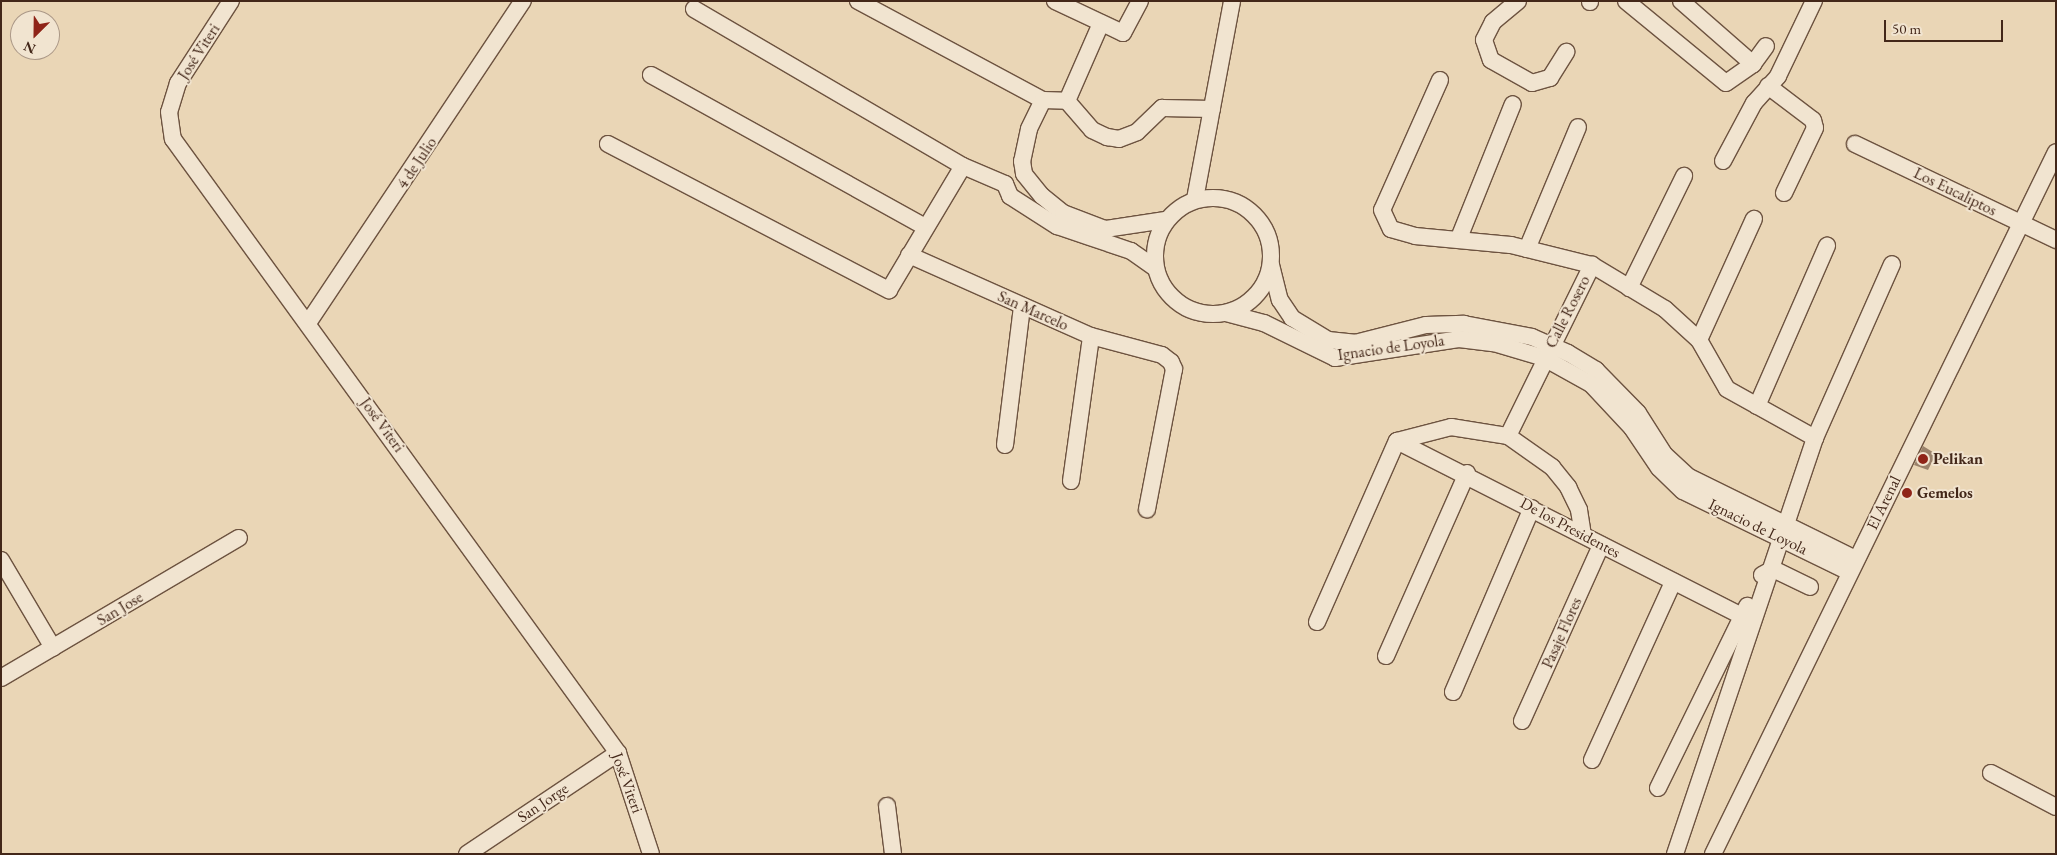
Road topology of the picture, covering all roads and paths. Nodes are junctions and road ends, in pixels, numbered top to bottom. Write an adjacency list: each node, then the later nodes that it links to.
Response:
1 (231, 1): 50 (street, José Viteri)
2 (523, 1): 50 (street, 4 de Julio)
3 (858, 1): 19 (street)
4 (1055, 1): 12 (street)
5 (1140, 1): 12 (street)
6 (1232, 1): 22 (street)
7 (1518, 1): 14 (street)
8 (1626, 1): 15 (street)
9 (1681, 1): 15 (street)
10 (1814, 1): 18 (street)
11 (694, 9): 28 (street)
12 (1101, 23): 20 (street)
13 (1766, 46): 15 (street)
14 (1566, 52)
15 (1753, 64)
16 (651, 75): 37 (street)
17 (1440, 80): 38 (street)
18 (1768, 86): 27 (street); 32 (street)
19 (1043, 100): 20 (street); 29 (street)
20 (1067, 101): 22 (street)
21 (1513, 104): 38 (street)
22 (1212, 109): 33 (street)
23 (1578, 127): 41 (street)
24 (608, 144): 42 (street)
25 (1855, 144): 36 (street, Los Eucaliptos)
26 (2056, 152): 36 (street, El Arenal)
27 (1723, 161)
28 (963, 166): 31 (street); 37 (street)
29 (1024, 174): 31 (street); 35 (street)
30 (1684, 176): 47 (street)
31 (1005, 184): 46 (street)
32 (1784, 194)
33 (1195, 199): 35 (street); 44 (street)
34 (1754, 219): 53 (street)
35 (1165, 220): 46 (street)
36 (2020, 223): 39 (street, Los Eucaliptos); 68 (street, El Arenal)
37 (925, 227): 42 (street)
38 (1459, 238): 41 (street)
39 (2056, 240)
40 (1827, 246): 55 (street)
41 (1527, 249): 45 (street)
42 (909, 254): 48 (street, San Marcelo)
43 (1892, 264): 57 (street)
44 (1271, 265): 49 (street); 52 (street, Ignacio de Loyola)
45 (1592, 265): 47 (street); 54 (street, Calle Rosero)
46 (1155, 268): 49 (street)
47 (1629, 288): 53 (street)
48 (1022, 307): 51 (street, San Marcelo); 59 (street)
49 (1226, 313): 52 (street, Ignacio de Loyola)
50 (308, 323): 78 (street, José Viteri)
51 (1090, 336): 61 (street); 63 (street, San Marcelo)
52 (1415, 336): 54 (street, Ignacio de Loyola)
53 (1699, 340): 55 (street)
54 (1548, 352): 56 (street, Calle Rosero); 68 (street, Ignacio de Loyola)
55 (1757, 406): 57 (street)
56 (1508, 436): 58 (street); 64 (street)
57 (1815, 438): 87 (street)
58 (1397, 441): 60 (street, De los Presidentes); 72 (street)
59 (1005, 445)
60 (1467, 473): 62 (street, De los Presidentes); 74 (street)
61 (1071, 481)
62 (1532, 508): 64 (street, De los Presidentes); 76 (street)
63 (1147, 509)
64 (1583, 535): 66 (street, De los Presidentes)
65 (239, 538): 73 (street, San Jose)
66 (1601, 545): 69 (street, De los Presidentes); 77 (street, Pasaje Flores)
67 (1, 560): 73 (street)
68 (1853, 565): 88 (street, El Arenal)
69 (1673, 582): 71 (street, De los Presidentes); 79 (street)
70 (1810, 587): 71 (street)
71 (1742, 616): 81 (street)
72 (1317, 622)
73 (53, 648): 75 (street, San Jose)
74 (1386, 656)
75 (1, 678)
76 (1453, 692)
77 (1522, 721)
78 (618, 753): 84 (street, San Jorge); 85 (street, José Viteri)
79 (1592, 760)
80 (1991, 773): 83 (street)
81 (1658, 788)
82 (887, 806): 86 (street)
83 (2056, 807)
84 (467, 854)
85 (651, 854)
86 (893, 854)
87 (1675, 854)
88 (1713, 854)

